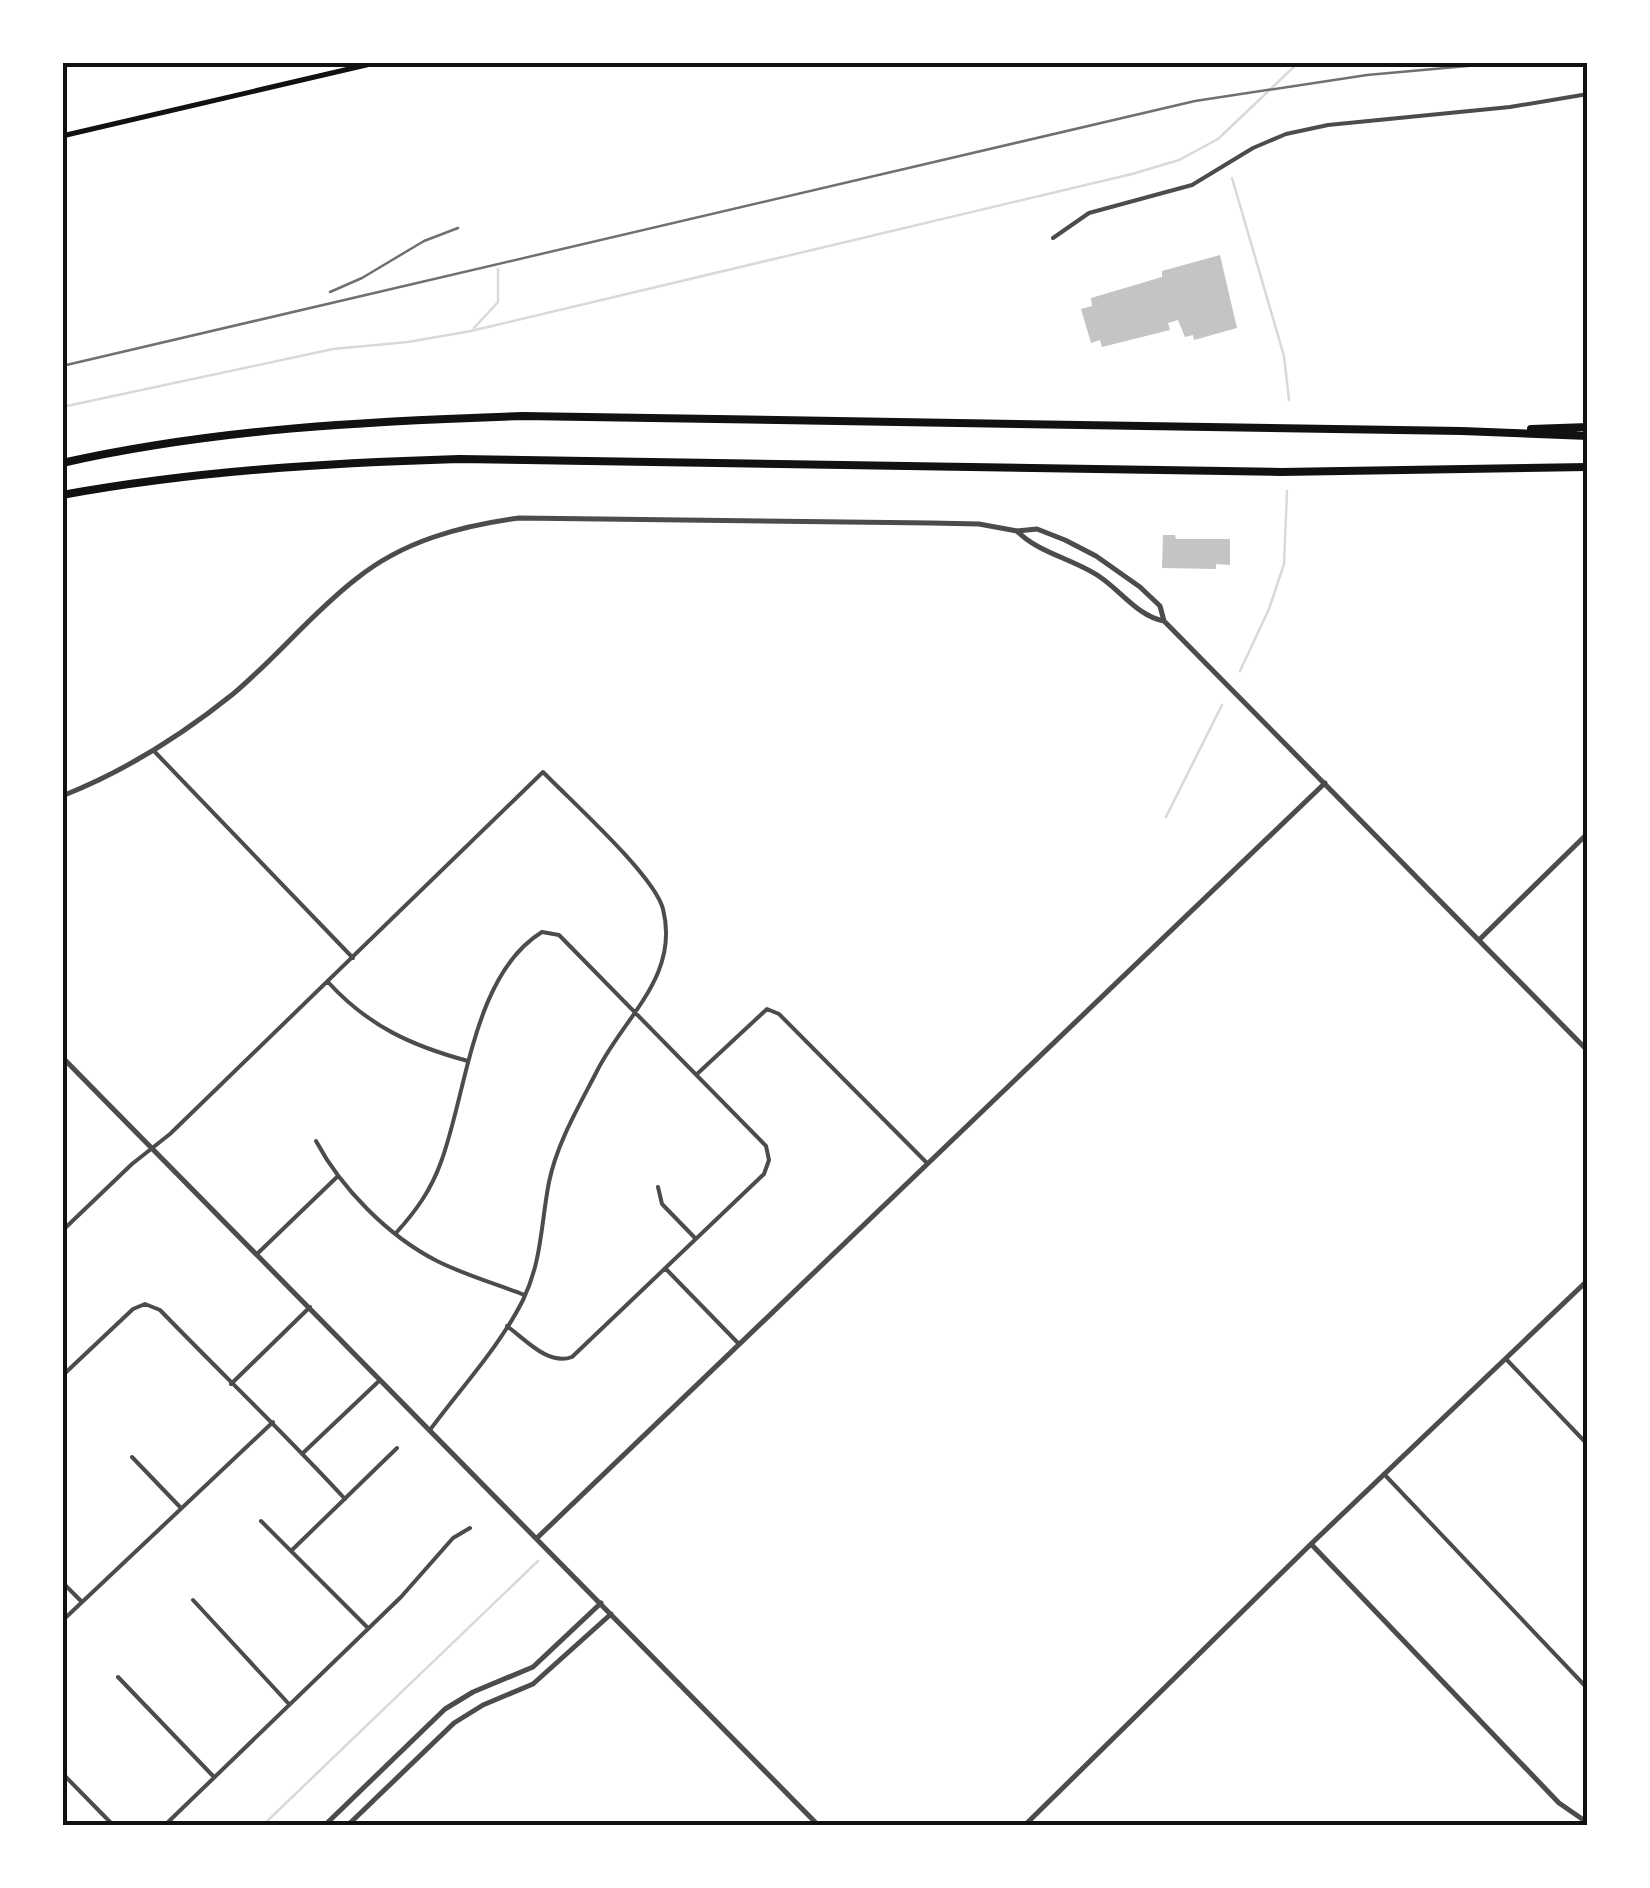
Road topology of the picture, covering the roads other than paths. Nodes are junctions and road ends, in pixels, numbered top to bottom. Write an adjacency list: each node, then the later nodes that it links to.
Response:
1 (379, 62): 3 (main road)
2 (1588, 94): 4 (street)
3 (62, 136)
4 (1053, 238)
5 (1588, 427): 6 (highway)
6 (1462, 430): 7 (highway); 8 (highway)
7 (1588, 436)
8 (62, 463)
9 (1588, 467): 10 (highway)
10 (62, 495)
11 (1017, 530): 12 (street); 12 (street); 13 (street)
12 (1164, 621): 14 (street)
13 (153, 750): 15 (street); 18 (street)
14 (1325, 783): 17 (street); 27 (street)
15 (62, 796)
16 (1588, 834): 17 (street)
17 (1479, 940): 21 (street)
18 (353, 958): 19 (street); 20 (street)
19 (328, 982): 23 (street); 26 (street)
20 (634, 1012): 23 (street); 24 (street); 36 (street)
21 (1588, 1051)
22 (62, 1056): 26 (street)
23 (468, 1061): 31 (street)
24 (696, 1075): 27 (street); 32 (street)
25 (316, 1141): 28 (street)
26 (150, 1149): 30 (street); 33 (street)
27 (926, 1162): 39 (street)
28 (338, 1176): 31 (street); 33 (street)
29 (658, 1187): 32 (street)
30 (62, 1230)
31 (396, 1234): 36 (street)
32 (696, 1240): 34 (street)
33 (258, 1254): 37 (street)
34 (666, 1269): 38 (street); 39 (street)
35 (1588, 1280): 40 (street)
36 (525, 1295): 38 (street)
37 (310, 1308): 42 (street); 43 (street)
38 (507, 1326): 45 (street)
39 (738, 1343): 55 (street)
40 (1506, 1358): 46 (street); 50 (street)
41 (62, 1376): 43 (street)
42 (381, 1380): 45 (street); 48 (street)
43 (231, 1384): 44 (street)
44 (273, 1422): 48 (street); 52 (street)
45 (430, 1430): 55 (street)
46 (1588, 1445)
47 (397, 1448): 51 (street)
48 (303, 1453): 51 (street)
49 (132, 1456): 52 (street)
50 (1384, 1474): 56 (street); 66 (street)
51 (345, 1499): 57 (street)
52 (181, 1508): 60 (street)
53 (260, 1521): 57 (street)
54 (470, 1528): 64 (street)
55 (538, 1538): 61 (street)
56 (1310, 1544): 71 (street); 77 (street)
57 (291, 1552): 64 (street)
58 (62, 1582): 60 (street)
59 (192, 1600): 67 (street)
60 (82, 1602): 63 (street)
61 (601, 1604): 62 (street); 70 (street)
62 (611, 1614): 75 (street); 76 (street)
63 (62, 1621)
64 (368, 1629): 67 (street)
65 (118, 1677): 69 (street)
66 (1588, 1689)
67 (290, 1704): 69 (street)
68 (62, 1773): 72 (street)
69 (214, 1778): 73 (street)
70 (334, 1816): 74 (street); 75 (street)
71 (1588, 1823)
72 (114, 1826)
73 (164, 1826)
74 (324, 1826)
75 (345, 1826)
76 (819, 1826)
77 (1024, 1826)

